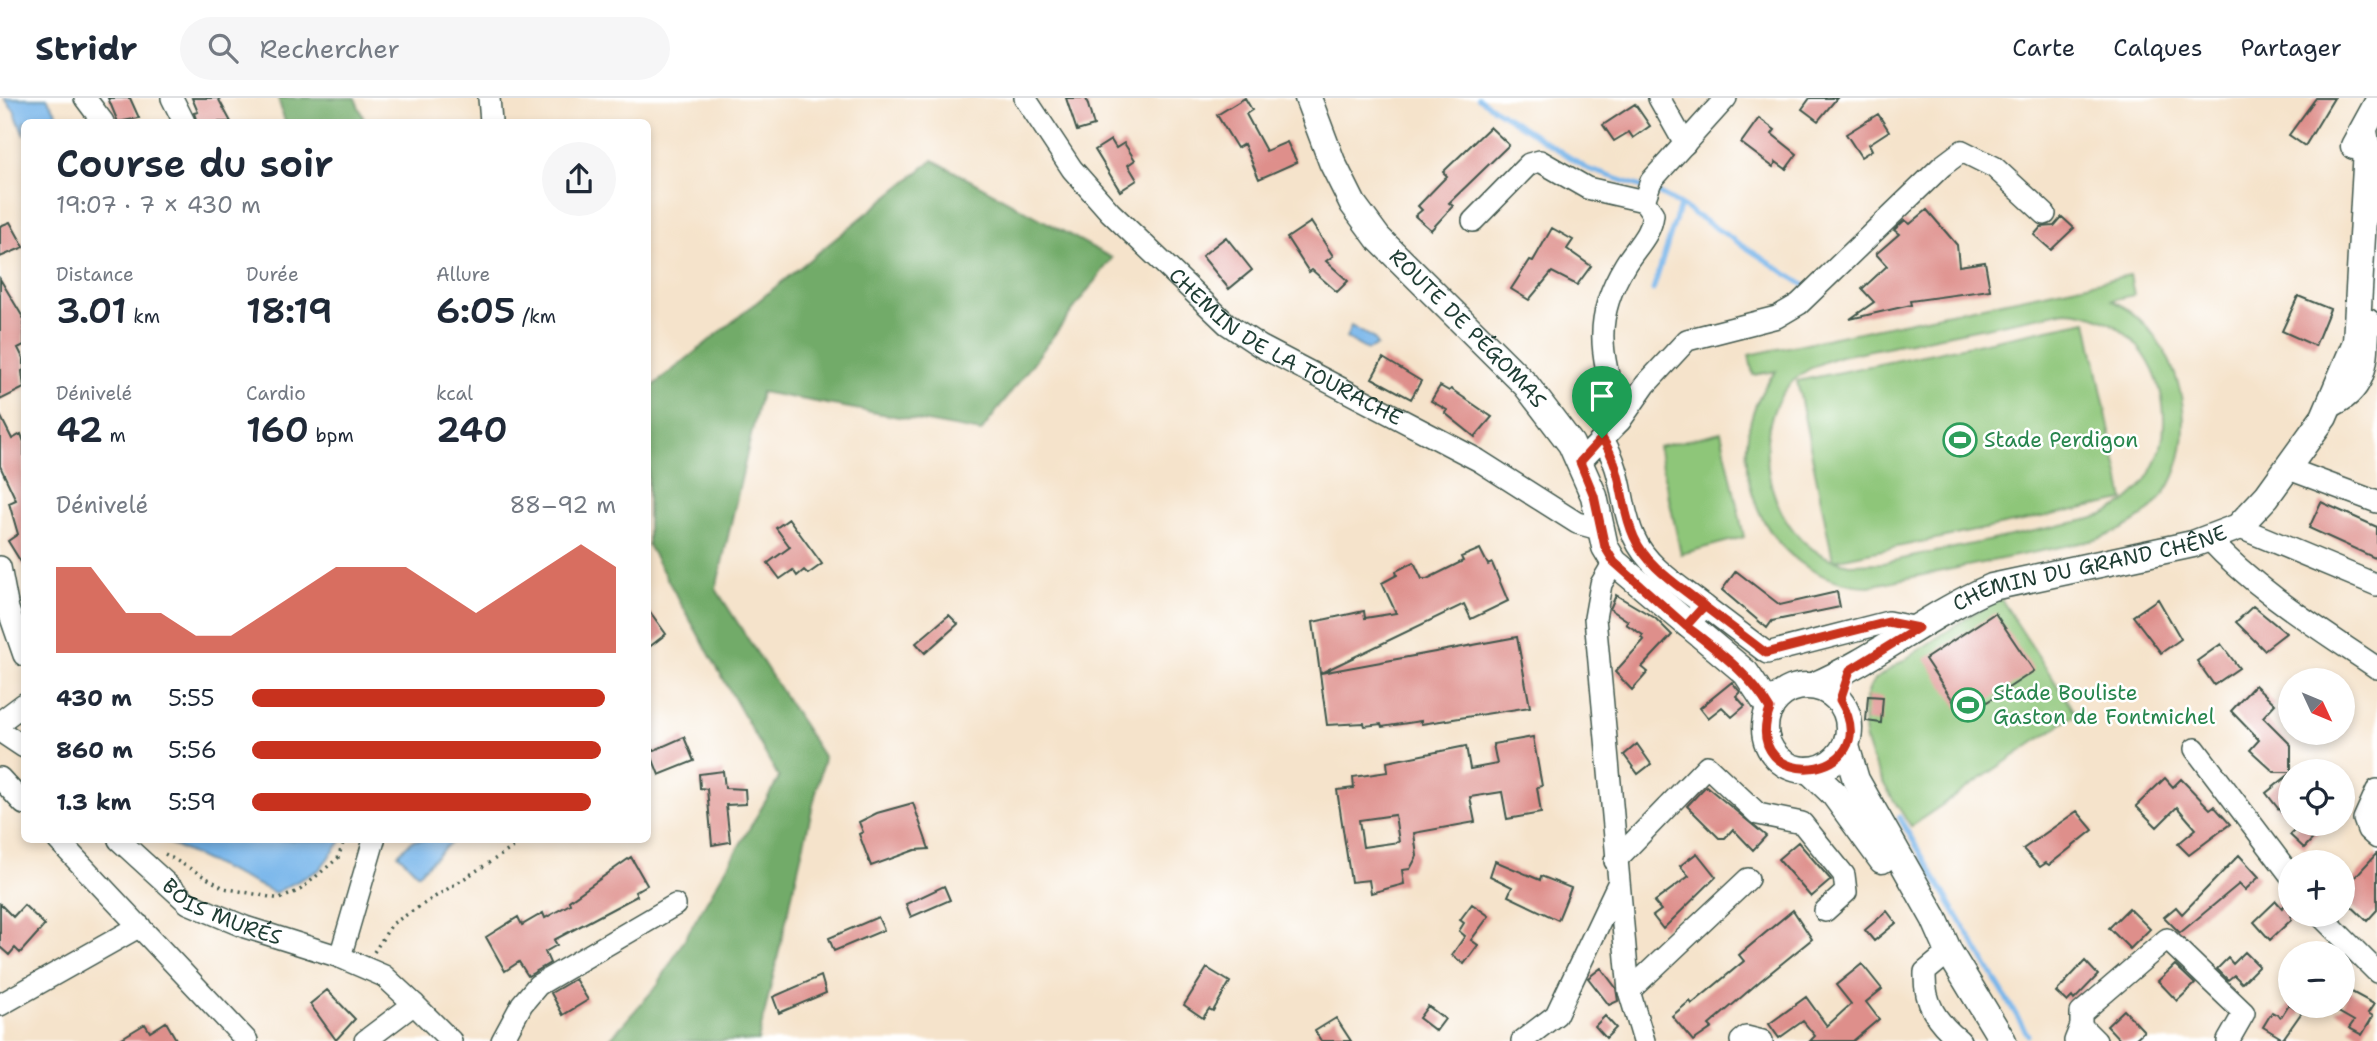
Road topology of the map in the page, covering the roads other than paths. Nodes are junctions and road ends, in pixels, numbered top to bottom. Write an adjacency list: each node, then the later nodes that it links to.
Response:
1 (85, 98): 8 (street)
2 (172, 98): 9 (street)
3 (489, 98): 10 (street)
4 (1025, 98): 23 (street, CHEMIN DE LA TOURACHE)
5 (1308, 98): 19 (main road, ROUTE DE PÉGOMAS)
6 (1660, 98): 12 (street)
7 (1726, 98): 12 (street)
8 (101, 119)
9 (182, 119)
10 (491, 119)
11 (2371, 121): 16 (main road, CHEMIN DU GRAND CHÊNE); 16 (main road, CHEMIN DU GRAND CHÊNE)
12 (1685, 144): 13 (street)
13 (1647, 192): 15 (street); 17 (street)
14 (2045, 214): 17 (street)
15 (1474, 221)
16 (2364, 359): 20 (main road, CHEMIN DU GRAND CHÊNE)
17 (1619, 421): 18 (street)
18 (1602, 438): 19 (street); 28 (street)
19 (1580, 462): 23 (main road, ROUTE DE PÉGOMAS)
20 (2289, 469): 21 (street); 22 (main road, CHEMIN DU GRAND CHÊNE)
21 (2377, 502)
22 (2238, 527): 24 (main road, CHEMIN DU GRAND CHÊNE); 27 (street)
23 (1600, 529): 25 (main road, ROUTE DE PÉGOMAS)
24 (2208, 538): 31 (main road, CHEMIN DU GRAND CHÊNE); 33 (street)
25 (1614, 562): 30 (main road, ROUTE DE PÉGOMAS); 54 (street)
26 (0, 567): 29 (street)
27 (2377, 585)
28 (1704, 606): 30 (street); 31 (street)
29 (4, 608): 32 (street)
30 (1686, 626): 35 (main road, ROUTE DE PÉGOMAS)
31 (1918, 628): 34 (main road, CHEMIN DU GRAND CHÊNE)
32 (21, 648)
33 (2377, 668)
34 (1850, 670): 36 (main road, CHEMIN DU GRAND CHÊNE); 37 (main road)
35 (1746, 673): 36 (main road, ROUTE DE PÉGOMAS); 39 (main road, ROUTE DE PÉGOMAS)
36 (1802, 687): 37 (main road); 39 (main road)
37 (1840, 700): 43 (main road)
38 (21, 706): 40 (street)
39 (1770, 709): 45 (main road)
40 (0, 722)
41 (0, 731): 42 (street)
42 (21, 745)
43 (1846, 746): 45 (main road); 61 (main road)
44 (2195, 749): 53 (street)
45 (1809, 770): 61 (main road)
46 (0, 778): 48 (street)
47 (2377, 790): 49 (street)
48 (21, 801)
49 (2377, 838)
50 (61, 843): 59 (street)
51 (122, 843): 62 (street, BOIS MURÉS)
52 (373, 843): 62 (street)
53 (2278, 859)
54 (1615, 861): 56 (street); 58 (street)
55 (1748, 879): 64 (street)
56 (1617, 886): 64 (street); 72 (street)
57 (675, 905): 71 (street)
58 (1825, 911)
59 (140, 926): 66 (street); 68 (street)
60 (2332, 927): 63 (street)
61 (1949, 952): 76 (street); 77 (main road)
62 (340, 957): 65 (street, BOIS MURÉS)
63 (2377, 972)
64 (1629, 991): 73 (street)
65 (414, 1004): 69 (street); 70 (street, BOIS MURÉS)
66 (0, 1005)
67 (2084, 1036): 78 (street)
68 (247, 1041)
69 (365, 1041)
70 (451, 1041)
71 (502, 1041)
72 (1522, 1041)
73 (1644, 1041)
74 (1741, 1041): 75 (street)
75 (1762, 1041)
76 (1960, 1041)
77 (2003, 1041)
78 (2228, 1041)

